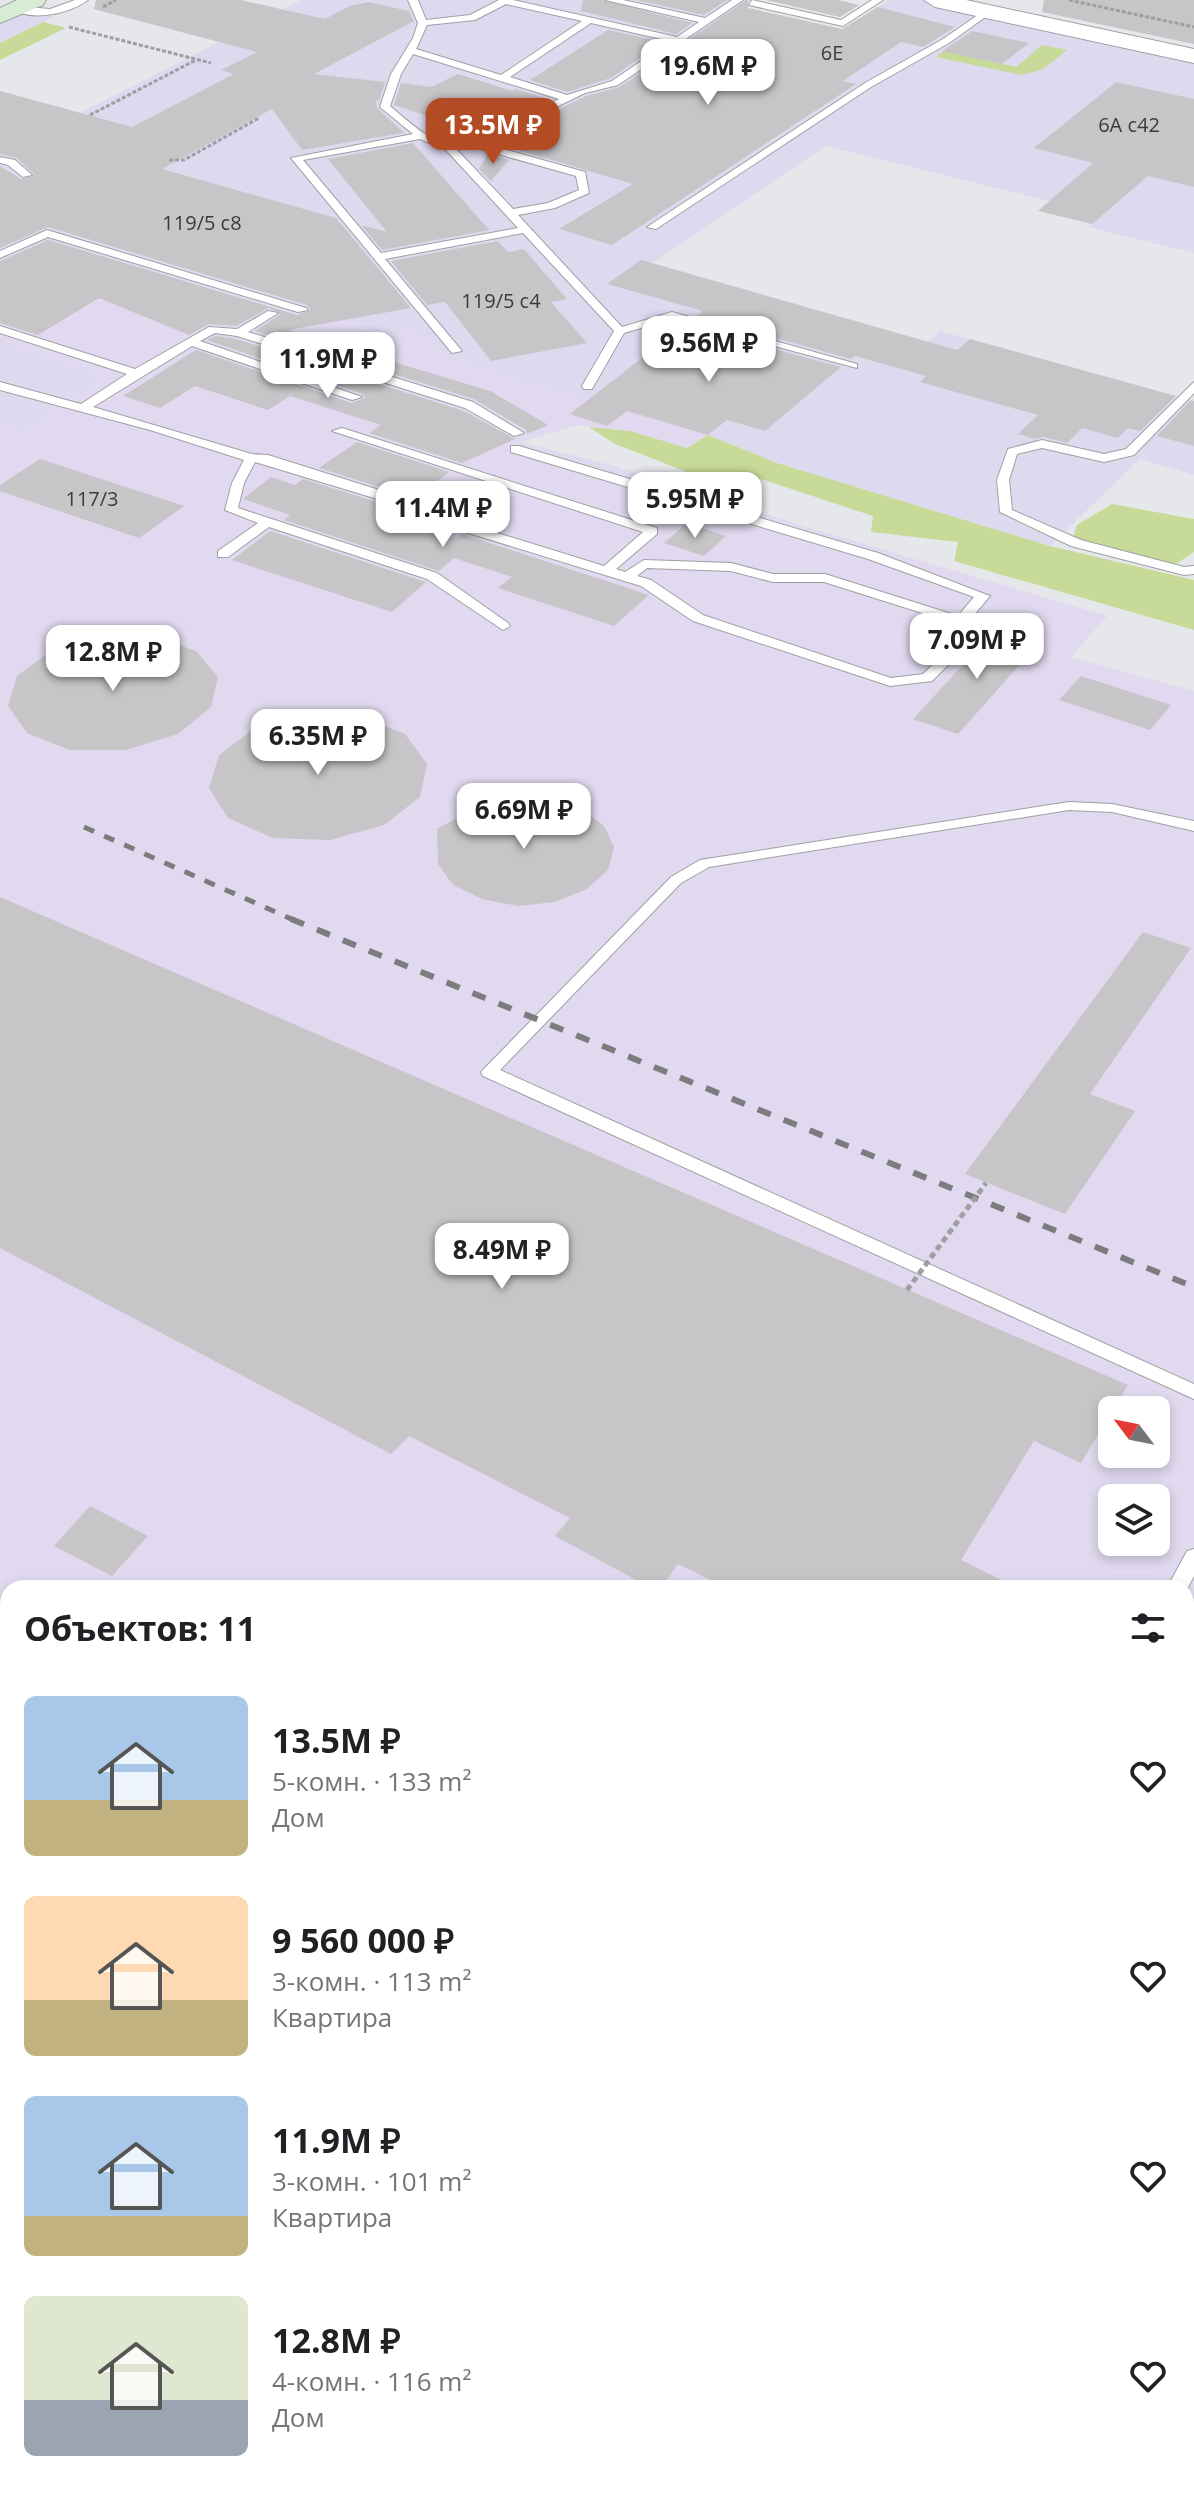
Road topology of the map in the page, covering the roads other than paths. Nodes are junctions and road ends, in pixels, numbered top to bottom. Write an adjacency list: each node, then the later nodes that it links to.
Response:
1 (83, 0): 9 (lane)
2 (413, 0): 13 (lane)
3 (505, 0): 11 (lane); 13 (lane)
4 (610, 0): 12 (lane)
5 (738, 0): 12 (lane)
6 (878, 0): 8 (lane)
7 (935, 0): 10 (street)
8 (752, 3)
9 (17, 9)
10 (988, 11): 16 (street); 25 (lane)
11 (590, 20): 14 (lane); 17 (lane)
12 (706, 21): 14 (lane)
13 (423, 23): 15 (lane)
14 (677, 40): 18 (lane)
15 (410, 50): 17 (lane); 19 (lane)
16 (1194, 56)
17 (502, 78): 18 (lane)
18 (567, 98): 20 (lane)
19 (421, 136): 21 (lane); 28 (lane)
20 (473, 144): 21 (lane); 24 (lane)
21 (450, 148): 24 (lane)
22 (0, 160): 23 (lane)
23 (27, 175)
24 (509, 213): 26 (lane)
25 (652, 227)
26 (524, 230): 28 (lane); 32 (lane)
27 (0, 255): 29 (lane)
28 (377, 257): 35 (lane)
29 (302, 310)
30 (272, 313): 33 (lane)
31 (0, 329): 37 (lane)
32 (620, 331): 36 (lane); 39 (lane)
33 (239, 333): 34 (lane); 46 (lane)
34 (189, 341): 37 (lane); 42 (lane)
35 (456, 351)
36 (853, 366)
37 (136, 373): 44 (lane)
38 (0, 386): 41 (lane)
39 (588, 386)
40 (1194, 386): 52 (lane)
41 (15, 390): 43 (lane); 44 (lane)
42 (356, 397)
43 (0, 401)
44 (82, 409): 48 (lane)
45 (338, 431): 51 (lane)
46 (518, 433)
47 (515, 449): 54 (lane)
48 (251, 458): 49 (lane); 51 (lane)
49 (265, 524): 50 (lane); 55 (lane)
50 (223, 554)
51 (606, 571): 53 (lane)
52 (1191, 572)
53 (627, 577): 54 (lane); 54 (lane)
54 (961, 621)
55 (503, 626)
56 (1194, 826): 57 (lane)
57 (1194, 1392)
58 (1194, 1557): 59 (lane)
59 (1181, 1580)

